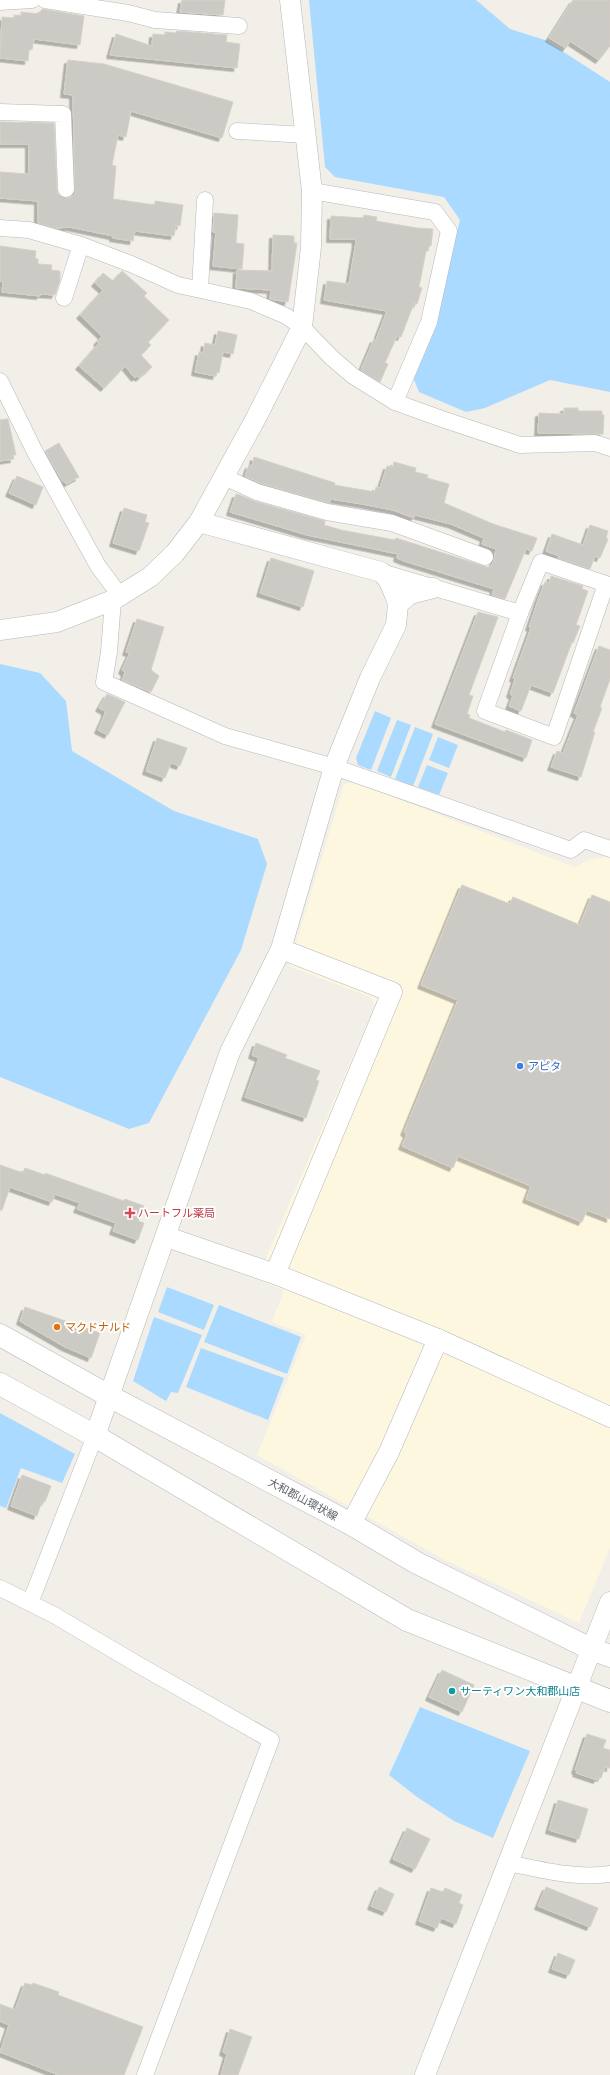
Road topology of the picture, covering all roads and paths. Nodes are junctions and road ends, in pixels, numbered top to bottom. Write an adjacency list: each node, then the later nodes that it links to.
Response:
1 (32, 0): 4 (street)
2 (45, 0): 5 (street)
3 (290, 0): 8 (street)
4 (0, 2)
5 (239, 26)
6 (0, 112): 9 (street)
7 (237, 131): 8 (street)
8 (306, 135): 10 (street)
9 (66, 189)
10 (312, 191): 16 (street); 18 (street)
11 (205, 200): 14 (street)
12 (0, 228): 13 (street)
13 (81, 245): 14 (street); 15 (street)
14 (200, 289): 16 (street)
15 (64, 298)
16 (302, 327): 18 (street); 20 (street)
17 (0, 382): 25 (street)
18 (395, 402): 19 (street)
19 (610, 448)
20 (224, 476): 21 (street); 22 (street)
21 (199, 522): 23 (street); 25 (street)
22 (485, 557)
23 (382, 572): 24 (street); 26 (street)
24 (433, 588): 26 (street); 27 (street)
25 (117, 599): 28 (street); 29 (street)
26 (398, 604): 29 (street)
27 (520, 613): 27 (street)
28 (0, 630)
29 (334, 767): 30 (street); 31 (street)
30 (610, 849)
31 (281, 949): 32 (street); 33 (street)
32 (167, 1237): 33 (street); 37 (street)
33 (275, 1274): 35 (street)
34 (0, 1335): 37 (main road, 大和郡山環状線)
35 (438, 1339): 38 (street); 40 (street)
36 (0, 1384): 39 (main road)
37 (109, 1396): 39 (street); 40 (main road, 大和郡山環状線)
38 (610, 1417)
39 (95, 1436): 43 (street); 45 (main road)
40 (351, 1524): 44 (main road, 大和郡山環状線)
41 (0, 1588): 43 (street)
42 (610, 1602): 44 (street)
43 (30, 1603): 49 (street)
44 (601, 1653): 45 (street)
45 (575, 1687): 46 (main road); 47 (street)
46 (610, 1701)
47 (508, 1863): 48 (street); 50 (street)
48 (610, 1874)
49 (145, 2075)
50 (425, 2075)

